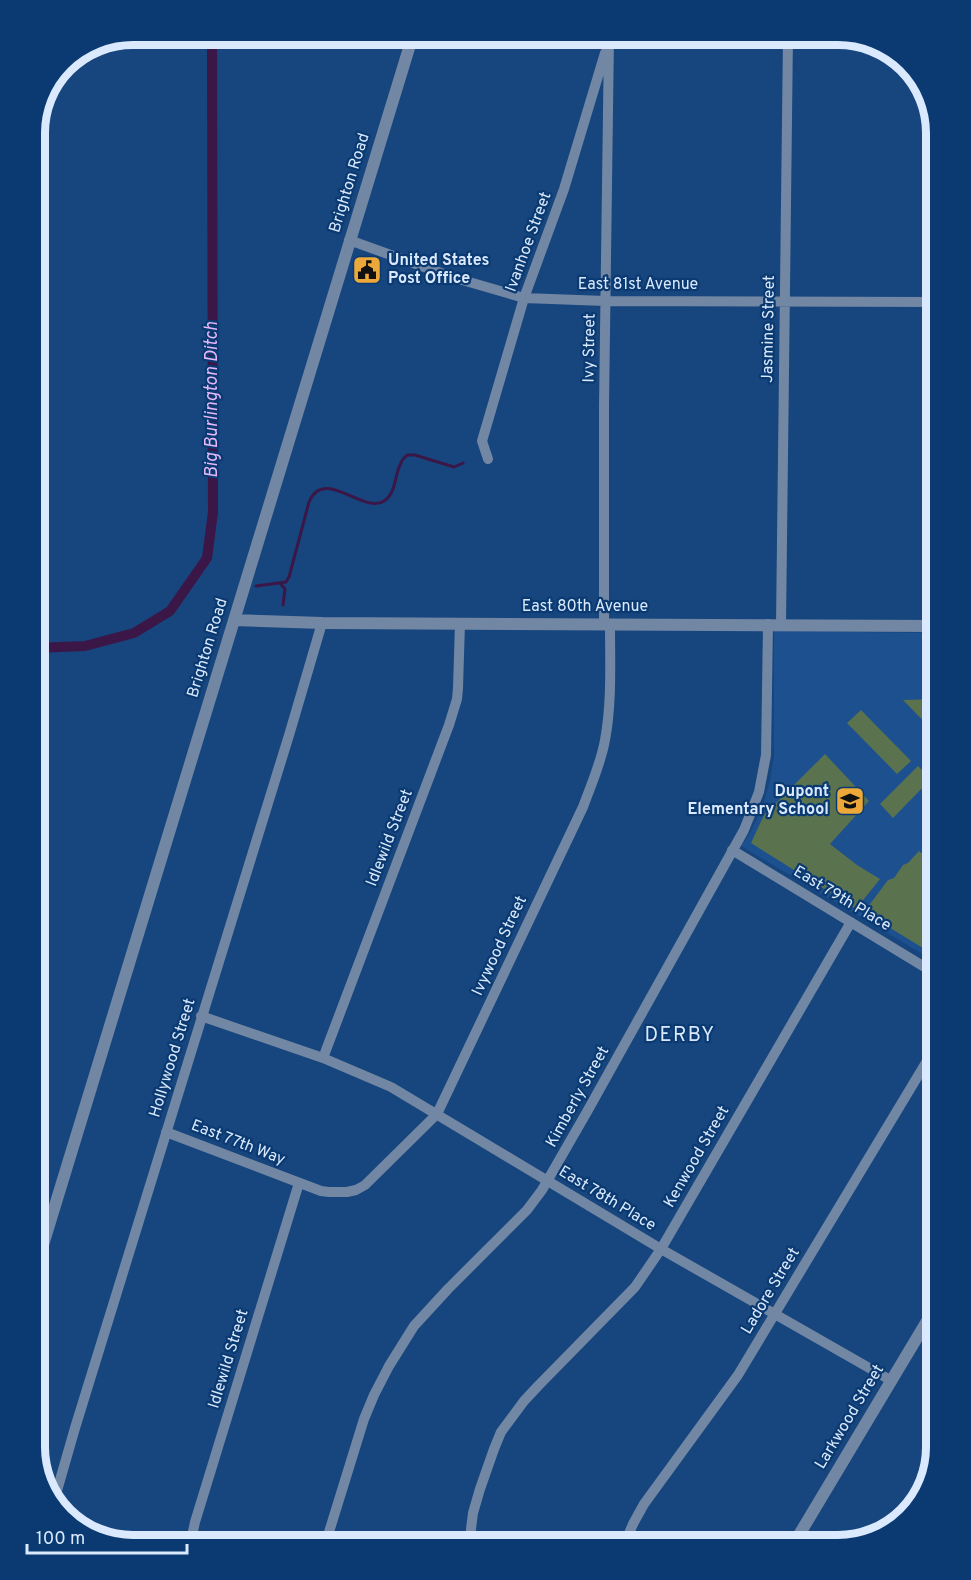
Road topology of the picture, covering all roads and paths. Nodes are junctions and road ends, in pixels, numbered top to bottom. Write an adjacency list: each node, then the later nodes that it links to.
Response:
1 (410, 45): 5 (street, Brighton Road)
2 (606, 45): 6 (street, Ivanhoe Street)
3 (609, 45): 8 (street, Ivy Street)
4 (788, 45): 7 (street, Jasmine Street)
5 (349, 240): 6 (street, East 81st Avenue); 11 (street, Brighton Road)
6 (524, 298): 8 (street, East 81st Avenue); 10 (street, Ivanhoe Street)
7 (785, 300): 8 (street, East 81st Avenue); 9 (street, East 81st Avenue); 16 (street, Jasmine Street)
8 (605, 301): 14 (street, Ivy Street)
9 (926, 302)
10 (488, 459)
11 (234, 620): 12 (street, East 80th Avenue); 28 (street, Brighton Road)
12 (322, 623): 13 (street, East 80th Avenue); 21 (street, Hollywood Street)
13 (460, 623): 14 (street, East 80th Avenue); 22 (street, Idlewild Street)
14 (607, 624): 15 (street, East 80th Avenue); 24 (street, Ivywood Street)
15 (768, 624): 16 (street, East 80th Avenue); 18 (street, Kimberly Street)
16 (781, 624): 17 (street, East 80th Avenue)
17 (926, 626)
18 (732, 850): 19 (street, East 79th Place); 26 (street, Kimberly Street)
19 (851, 922): 20 (street, East 79th Place); 29 (street, Kenwood Street)
20 (926, 968)
21 (201, 1016): 22 (street, East 78th Place); 25 (street, Hollywood Street)
22 (323, 1058): 24 (street, East 78th Place)
23 (926, 1063): 30 (street, Ladore Street)
24 (437, 1114): 26 (street, East 78th Place); 27 (street, Ivywood Street)
25 (166, 1132): 27 (street, East 77th Way); 33 (street, Hollywood Street)
26 (548, 1181): 29 (street, East 78th Place); 35 (street, Kimberly Street)
27 (299, 1183): 34 (street, Idlewild Street)
28 (45, 1235)
29 (661, 1249): 30 (street, East 78th Place); 36 (street, Kenwood Street)
30 (774, 1315): 32 (street, East 78th Place); 37 (street, Ladore Street)
31 (926, 1323): 32 (street, Larkwood Street)
32 (892, 1381): 38 (street, Larkwood Street)
33 (57, 1491)
34 (192, 1535)
35 (328, 1535)
36 (470, 1535)
37 (628, 1535)
38 (799, 1535)

